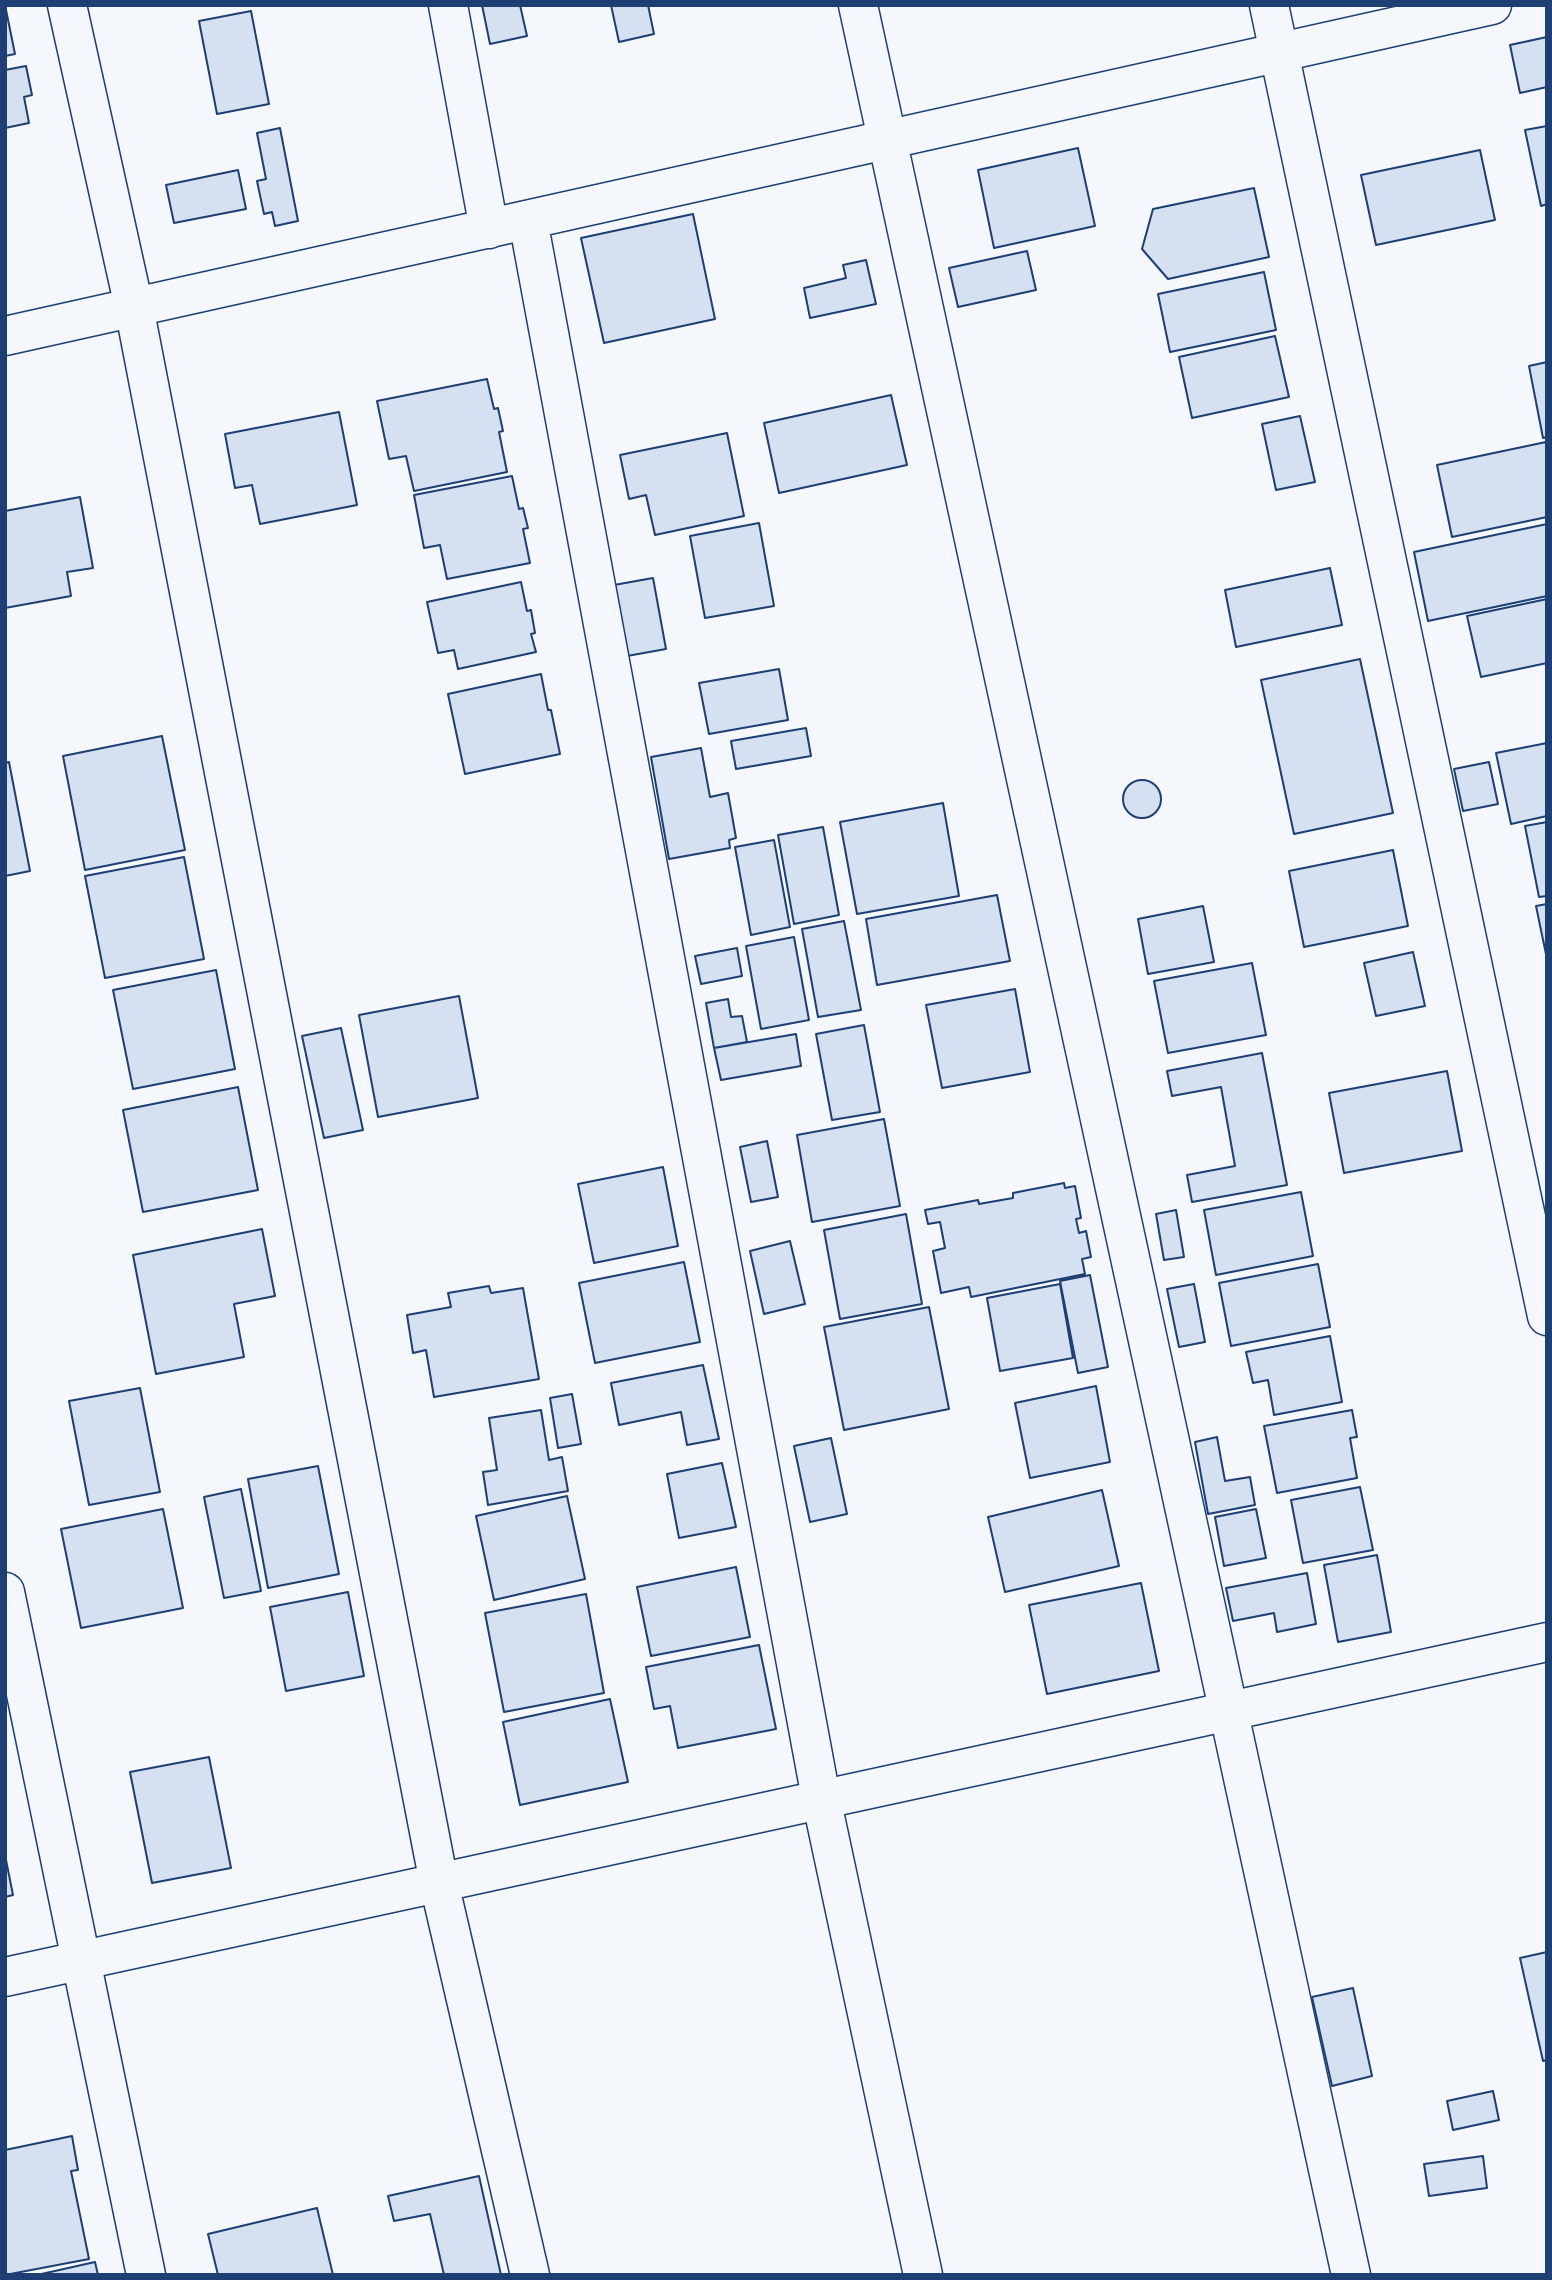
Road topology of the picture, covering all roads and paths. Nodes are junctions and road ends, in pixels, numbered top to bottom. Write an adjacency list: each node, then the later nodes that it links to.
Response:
1 (67, 5): 10 (street)
2 (448, 5): 9 (street)
3 (858, 5): 7 (street)
4 (1269, 5): 6 (street)
5 (1492, 5): 6 (street)
6 (1279, 52): 7 (street); 12 (street)
7 (888, 140): 8 (street); 15 (street)
8 (528, 220): 9 (street); 16 (street)
9 (489, 229): 10 (street)
10 (134, 307): 11 (street); 17 (street)
11 (5, 336)
12 (1547, 1316)
13 (5, 1592): 18 (street)
14 (1547, 1642): 15 (street)
15 (1229, 1712): 16 (street); 23 (street)
16 (821, 1798): 17 (street); 22 (street)
17 (439, 1883): 18 (street); 21 (street)
18 (82, 1961): 19 (street); 20 (street)
19 (5, 1978)
20 (146, 2275)
21 (530, 2275)
22 (923, 2275)
23 (1351, 2275)

